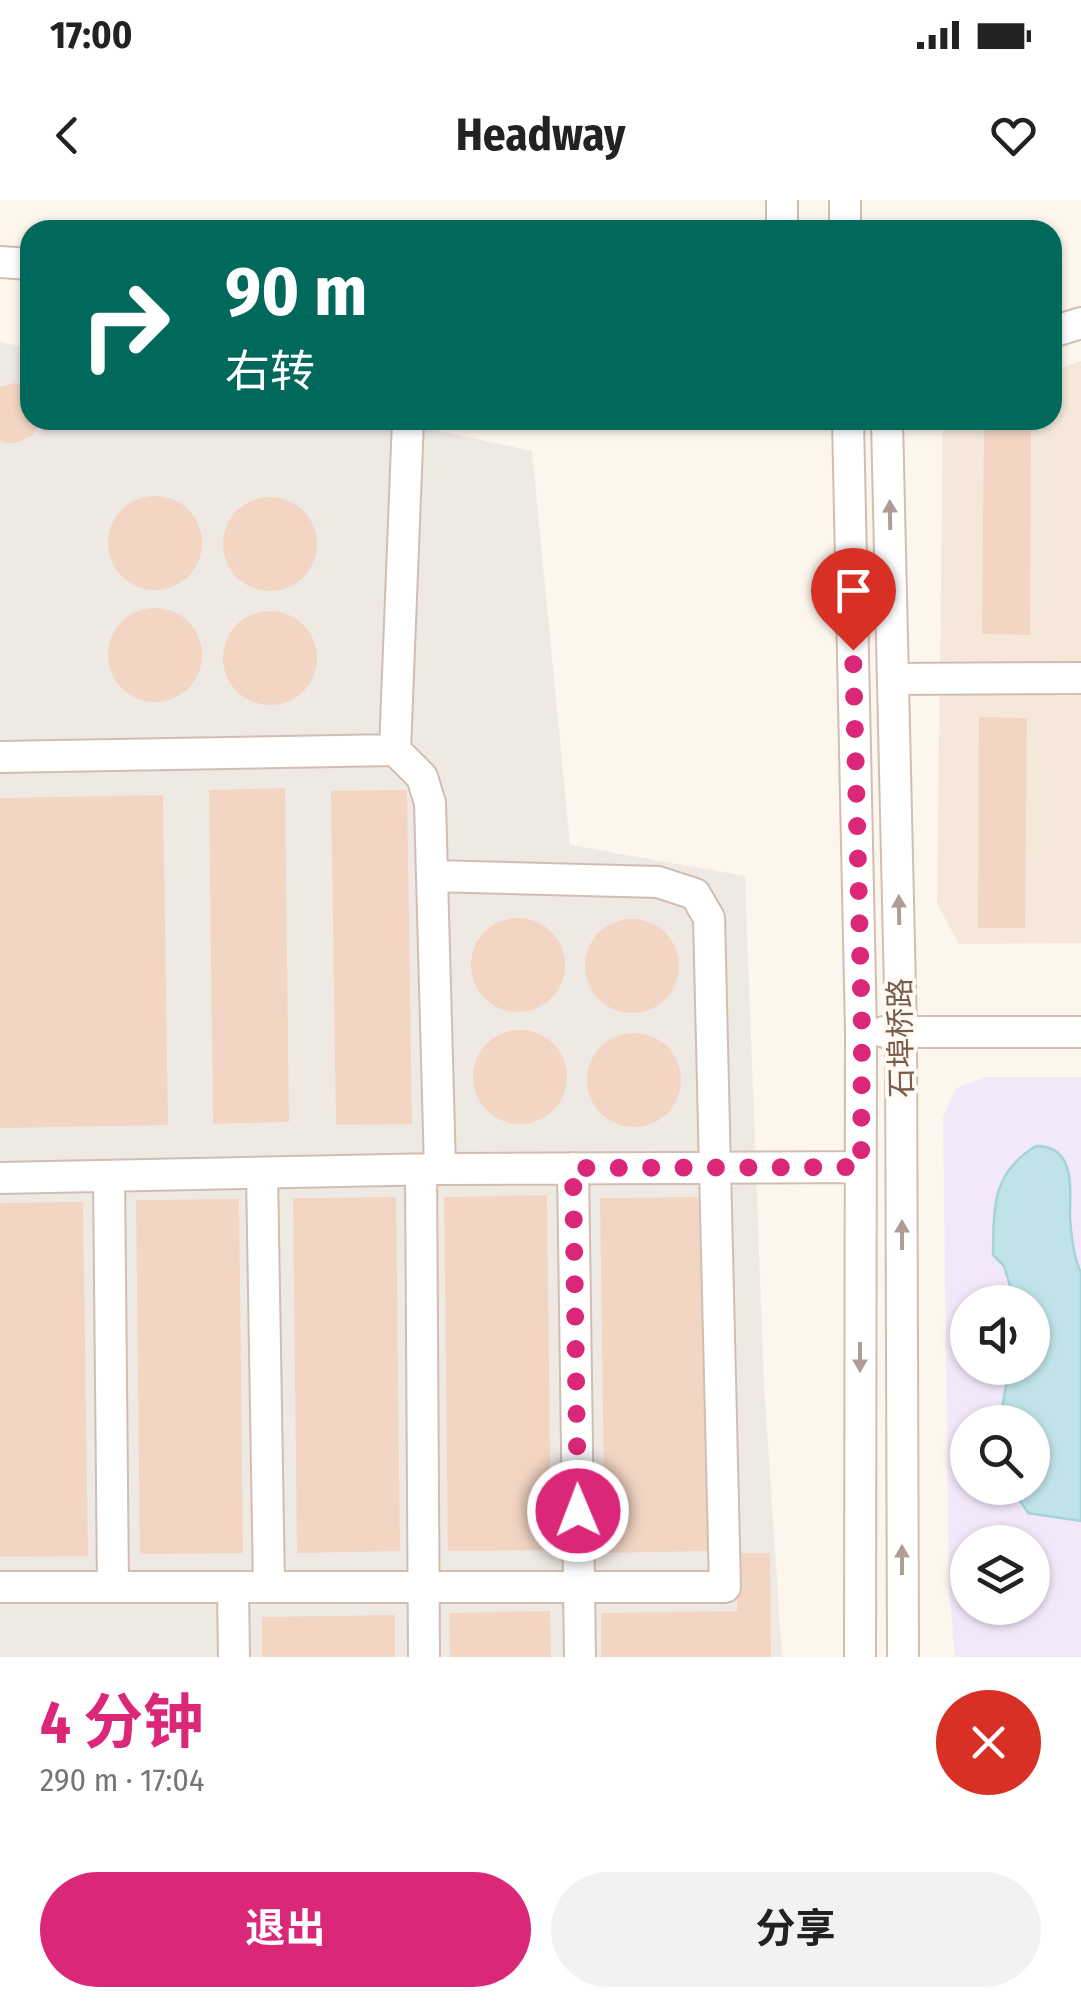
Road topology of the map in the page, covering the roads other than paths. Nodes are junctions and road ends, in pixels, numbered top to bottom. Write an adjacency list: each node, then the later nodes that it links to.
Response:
1 (408, 430): 6 (street)
2 (848, 430): 9 (street, 石埠桥路)
3 (887, 430): 5 (street, 石埠桥路, one-way to 3)
4 (1081, 678): 5 (street)
5 (894, 679): 11 (street, 石埠桥路, one-way to 5)
6 (396, 750): 7 (street); 8 (street)
7 (0, 758)
8 (432, 876): 12 (street); 15 (street)
9 (862, 1032): 11 (street); 13 (street, 石埠桥路)
10 (1081, 1032): 11 (street)
11 (902, 1033): 29 (street, 石埠桥路, one-way to 11)
12 (717, 1166): 13 (street); 14 (street); 24 (street)
13 (861, 1167): 28 (street, 石埠桥路, one-way to 28)
14 (573, 1168): 15 (street); 24 (street)
15 (431, 1169): 16 (street); 23 (street)
16 (262, 1172): 17 (street); 22 (street)
17 (109, 1176): 18 (street); 20 (street)
18 (0, 1178)
19 (0, 1587): 20 (street)
20 (113, 1587): 21 (street)
21 (233, 1587): 22 (street); 25 (street)
22 (269, 1587): 23 (street)
23 (424, 1587): 24 (street); 26 (street)
24 (579, 1587): 27 (street)
25 (234, 1657)
26 (424, 1657)
27 (580, 1657)
28 (860, 1657)
29 (903, 1657)

